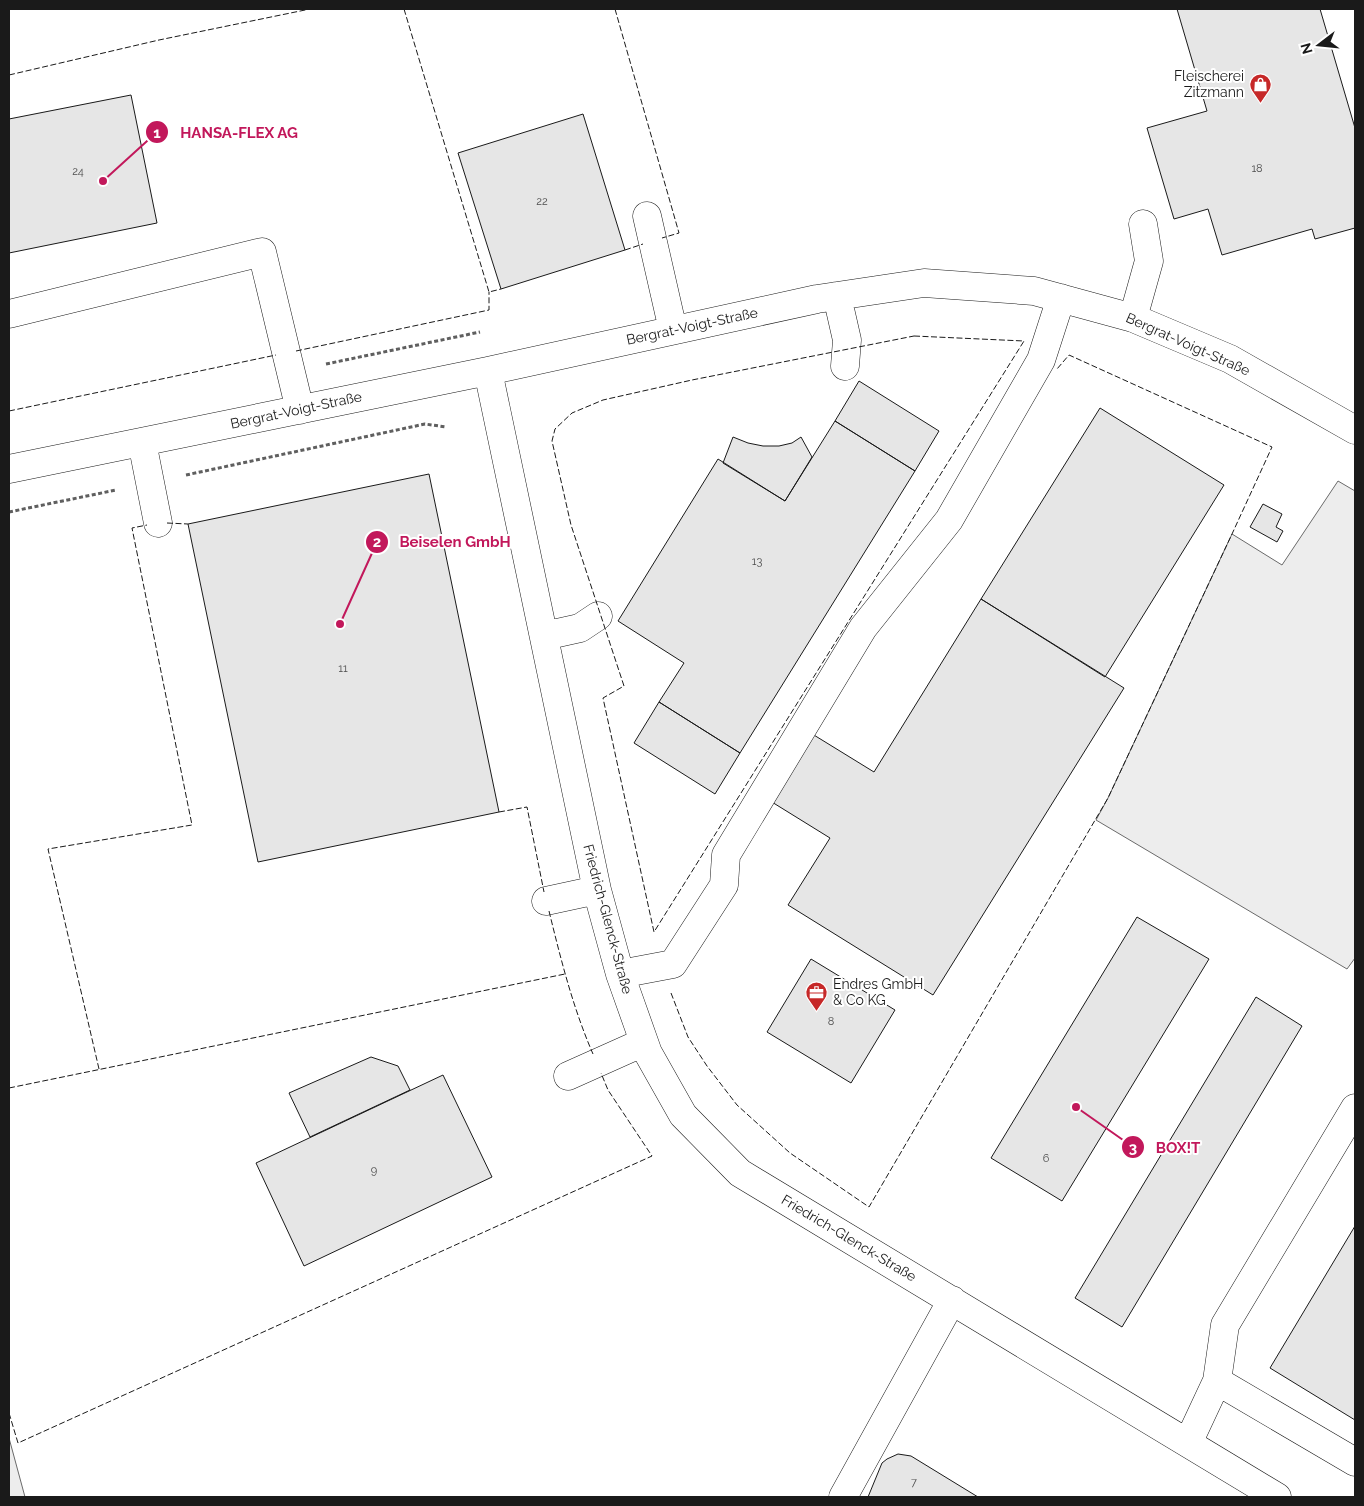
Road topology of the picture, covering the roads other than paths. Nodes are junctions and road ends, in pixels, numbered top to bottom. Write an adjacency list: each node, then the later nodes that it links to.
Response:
1 (647, 216): 7 (street)
2 (1142, 224): 6 (street)
3 (837, 296): 4 (street, Bergrat-Voigt-Straße); 7 (street, Bergrat-Voigt-Straße); 8 (street)
4 (1061, 298): 6 (street, Bergrat-Voigt-Straße); 19 (street)
5 (9, 314): 10 (street)
6 (1133, 318): 11 (street, Bergrat-Voigt-Straße)
7 (673, 330): 9 (street, Bergrat-Voigt-Straße)
8 (845, 366)
9 (488, 371): 10 (street, Bergrat-Voigt-Straße); 16 (street, Friedrich-Glenck-Straße)
10 (300, 410): 12 (street, Bergrat-Voigt-Straße)
11 (1355, 430)
12 (142, 442): 13 (street, Bergrat-Voigt-Straße); 14 (street)
13 (9, 469)
14 (158, 523)
15 (598, 616): 16 (street)
16 (544, 636): 17 (street, Friedrich-Glenck-Straße)
17 (597, 890): 18 (street); 19 (street, Friedrich-Glenck-Straße)
18 (546, 901)
19 (620, 974): 20 (street, Friedrich-Glenck-Straße)
20 (644, 1042): 21 (street); 23 (street, Friedrich-Glenck-Straße)
21 (568, 1076)
22 (1355, 1108): 24 (street)
23 (952, 1300): 25 (street, Friedrich-Glenck-Straße); 27 (street)
24 (1218, 1381): 25 (street); 26 (street)
25 (1188, 1443): 28 (street, Friedrich-Glenck-Straße)
26 (1355, 1462)
27 (843, 1497)
28 (1278, 1497)

